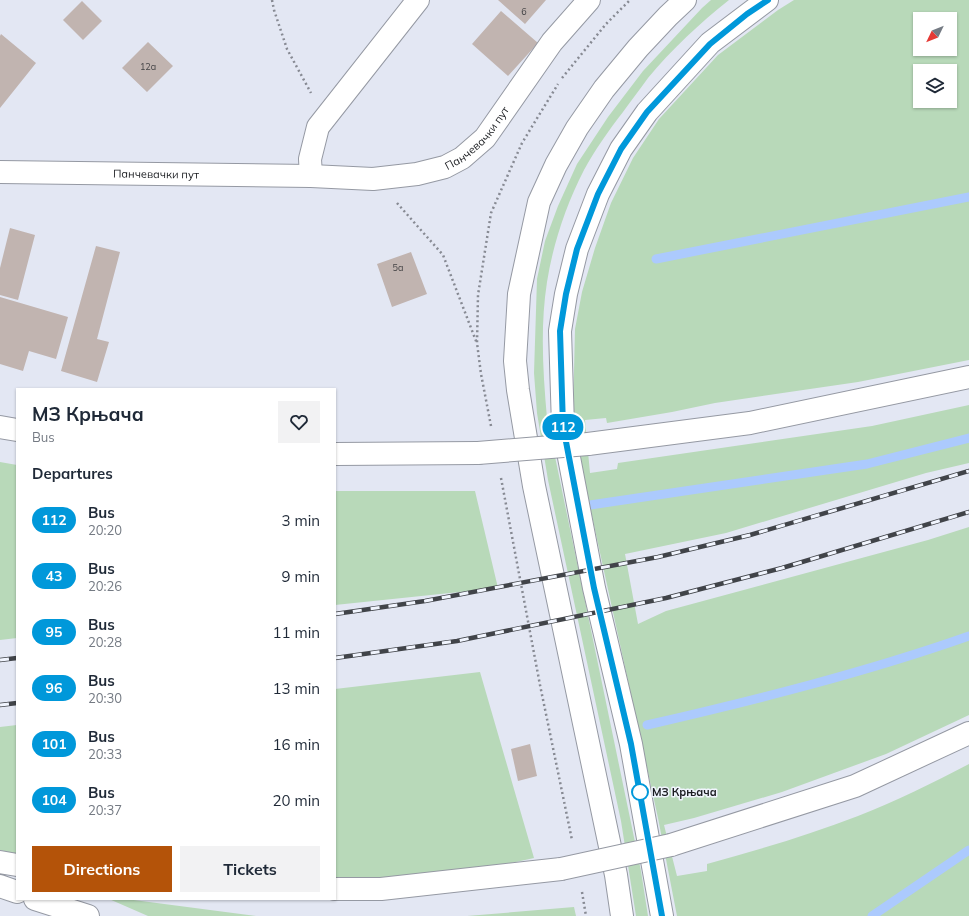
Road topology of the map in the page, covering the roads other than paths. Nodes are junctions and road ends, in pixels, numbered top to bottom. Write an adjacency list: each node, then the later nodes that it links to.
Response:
1 (418, 0): 6 (main road)
2 (589, 0): 6 (main road, Панчевачки пут)
3 (684, 0): 19 (main road)
4 (768, 0): 20 (main road)
5 (0, 172): 6 (main road, Панчевачки пут)
6 (311, 176)
7 (969, 377): 10 (main road, bridge)
8 (0, 427): 9 (main road)
9 (16, 430)
10 (336, 454)
11 (969, 733): 15 (main road, bridge)
12 (0, 862): 13 (main road)
13 (16, 865)
14 (0, 886): 16 (main road)
15 (336, 889)
16 (16, 892)
17 (38, 900): 18 (main road)
18 (88, 916)
19 (622, 916)
20 (662, 916)

